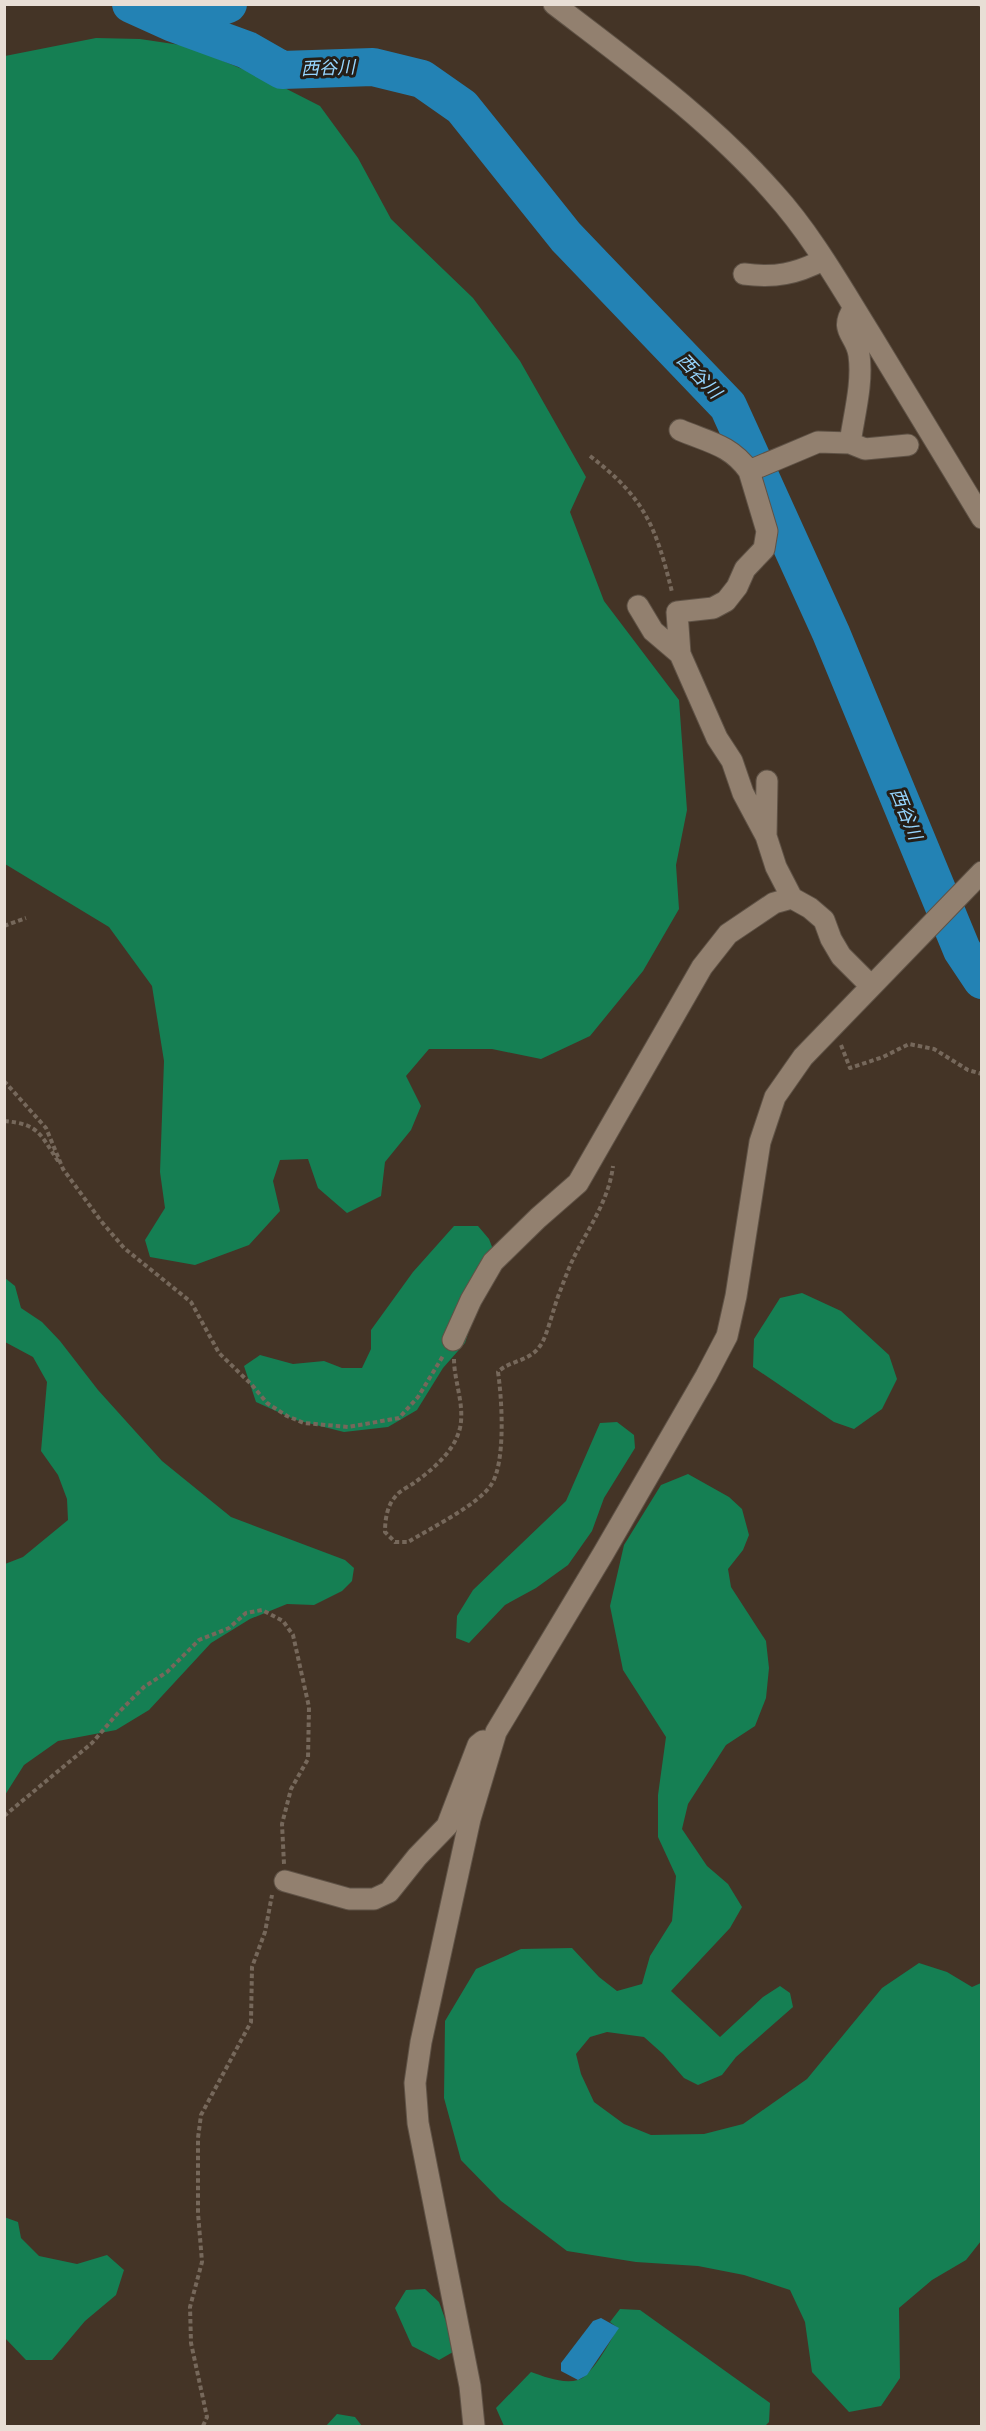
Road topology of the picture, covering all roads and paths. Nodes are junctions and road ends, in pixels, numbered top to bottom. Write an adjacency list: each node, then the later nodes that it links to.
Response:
1 (554, 4): 2 (street)
2 (823, 260): 3 (street); 4 (street)
3 (744, 274)
4 (854, 308): 6 (street); 10 (street)
5 (680, 430): 9 (street)
6 (850, 443): 7 (street); 9 (street)
7 (908, 445)
8 (590, 456): 12 (path)
9 (757, 468): 12 (street)
10 (981, 518)
11 (638, 606): 13 (street)
12 (677, 612): 13 (street)
13 (680, 654): 15 (street)
14 (767, 781): 15 (street)
15 (766, 836): 17 (street)
16 (981, 872): 20 (street)
17 (792, 898): 20 (street); 27 (street)
18 (26, 918): 19 (path)
19 (4, 926)
20 (872, 986): 21 (street)
21 (833, 1025): 22 (path); 28 (street)
22 (981, 1074)
23 (4, 1081): 26 (path)
24 (4, 1121): 26 (path)
25 (613, 1164): 27 (path)
26 (63, 1169): 27 (path)
27 (453, 1340)
28 (496, 1732): 30 (street); 32 (street)
29 (4, 1816): 30 (path)
30 (285, 1881): 31 (path)
31 (203, 2427)
32 (474, 2427)

